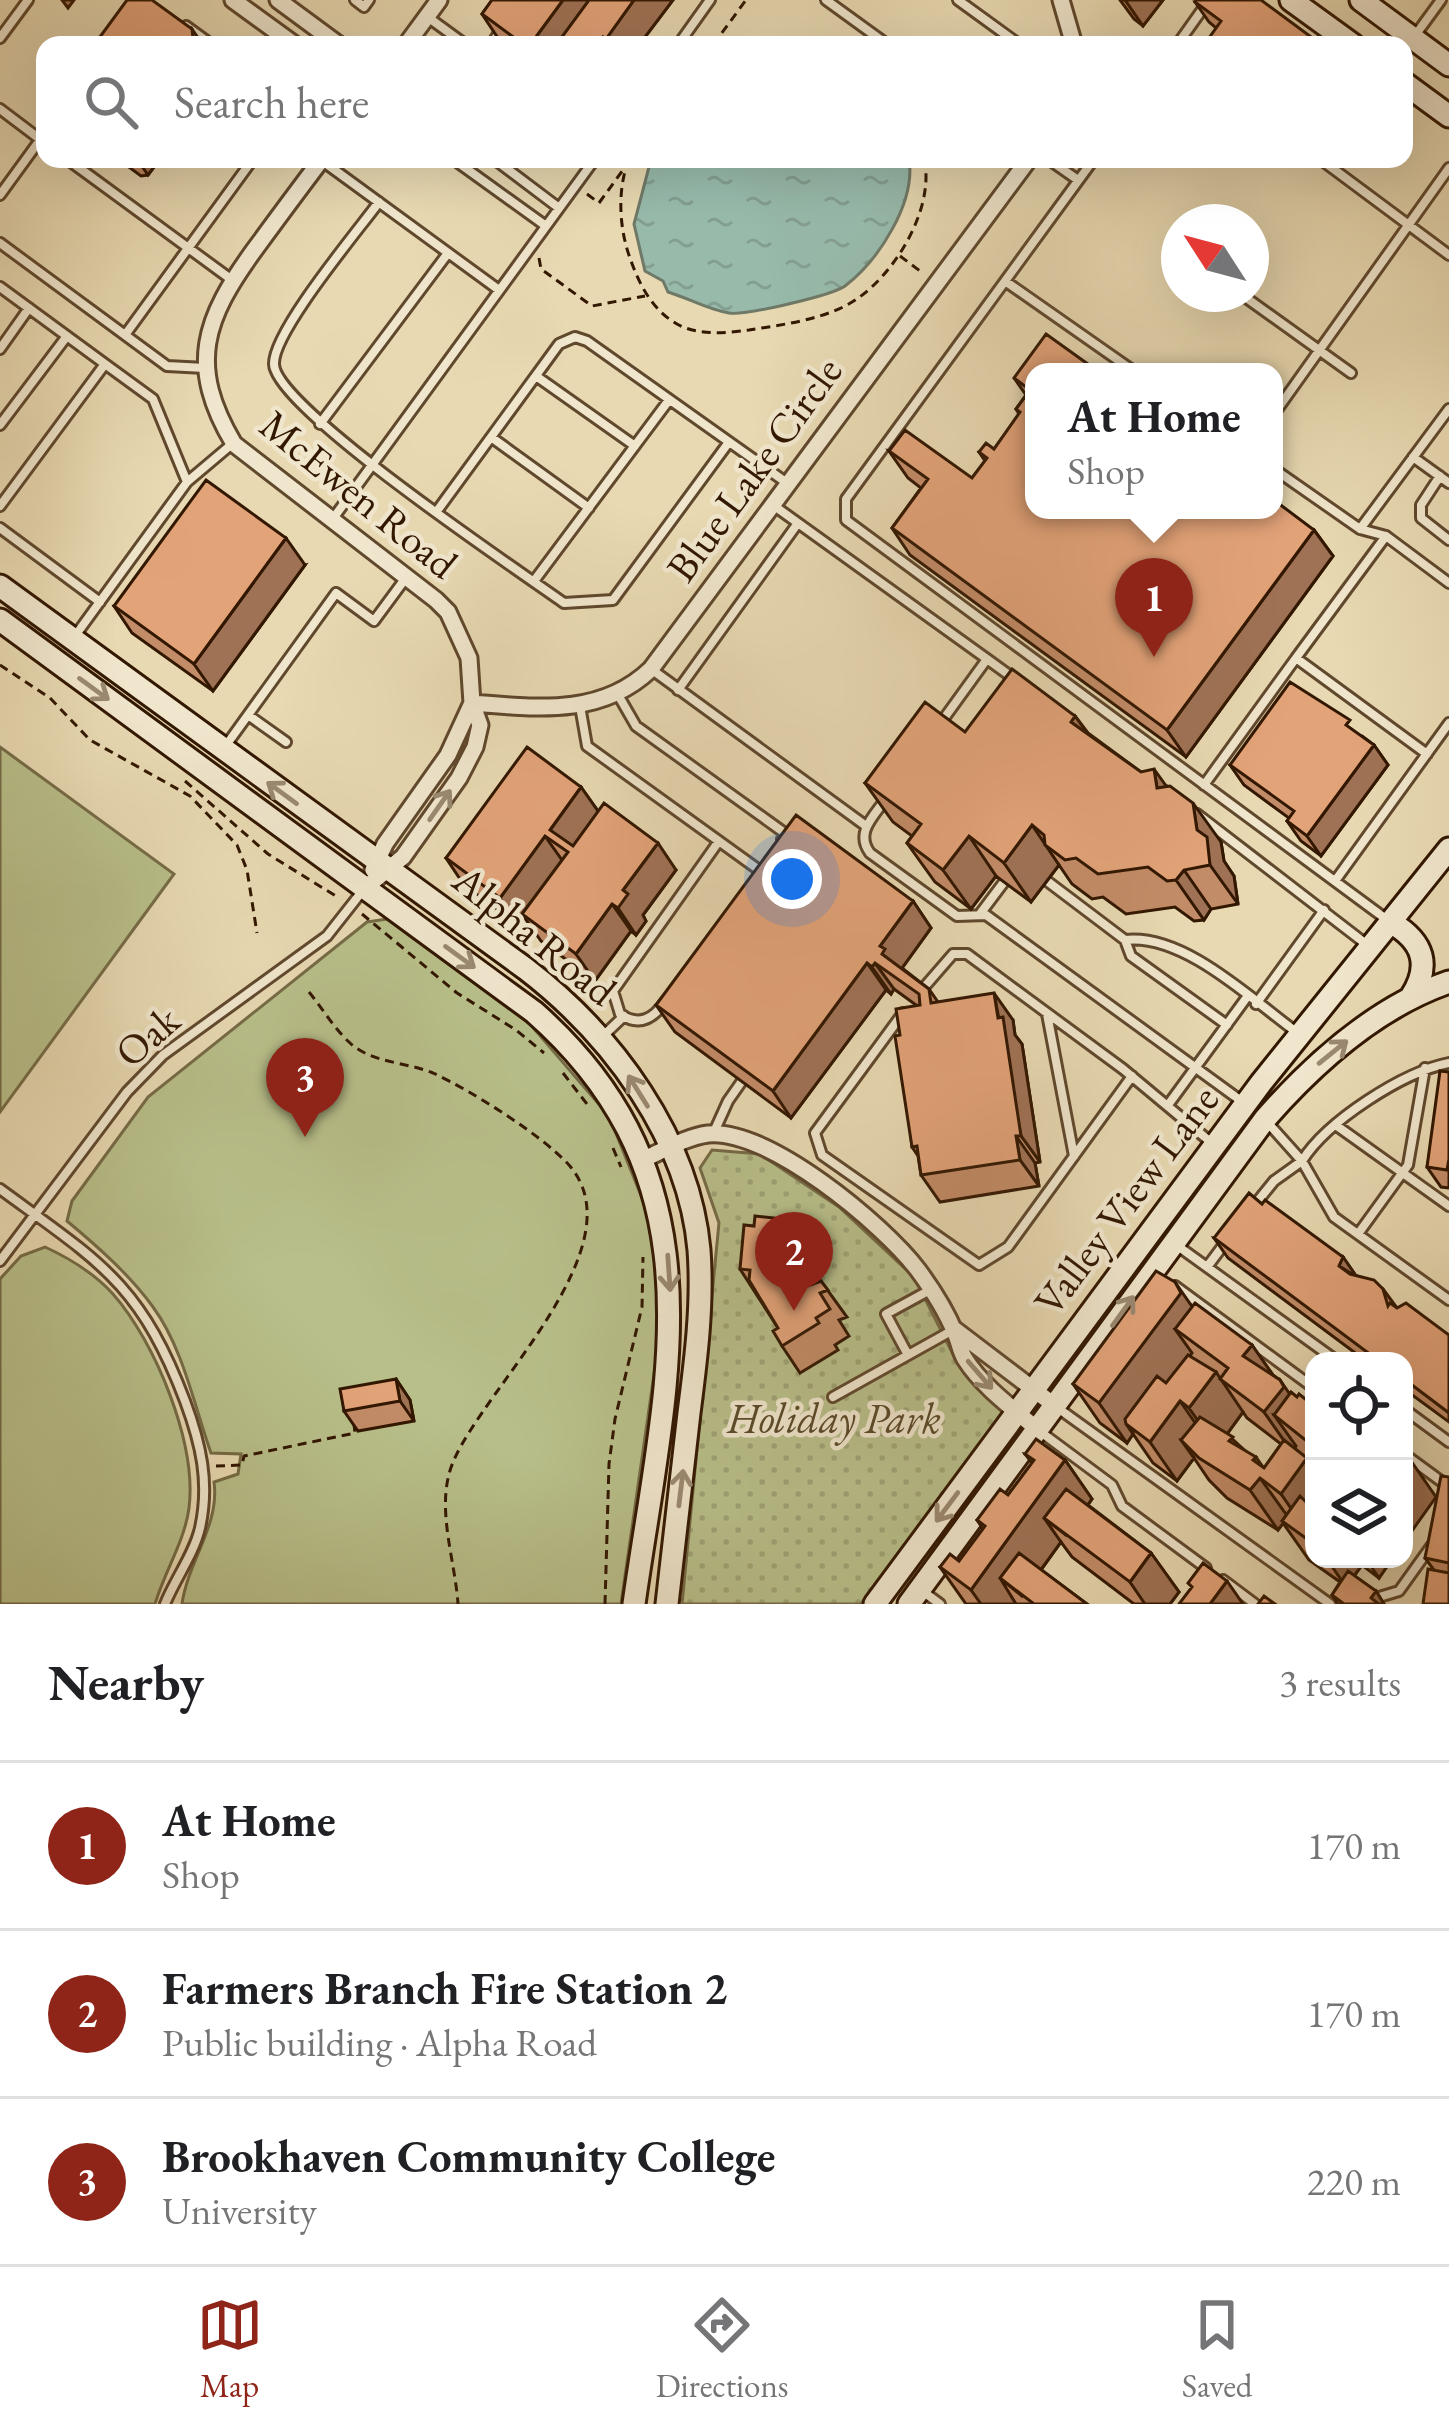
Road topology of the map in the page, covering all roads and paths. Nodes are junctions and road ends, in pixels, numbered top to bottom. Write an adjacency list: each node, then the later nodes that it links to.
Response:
1 (28, 0): 33 (lane)
2 (233, 0): 20 (street)
3 (278, 0): 21 (street)
4 (355, 0): 5 (lane)
5 (369, 0)
6 (439, 0): 17 (street)
7 (710, 0): 25 (lane)
8 (746, 0): 26 (path)
9 (826, 0): 27 (lane)
10 (958, 0): 28 (lane)
11 (1061, 0): 29 (street)
12 (1209, 0): 30 (lane)
13 (1291, 0): 31 (street)
14 (1360, 0): 32 (street)
15 (1442, 0): 34 (lane)
16 (513, 15): 24 (lane)
17 (427, 16): 22 (street); 23 (lane)
18 (182, 22): 19 (lane)
19 (200, 36)
20 (283, 36)
21 (327, 36)
22 (413, 36)
23 (454, 36)
24 (498, 36)
25 (684, 36)
26 (720, 36)
27 (876, 36)
28 (1008, 36)
29 (1071, 36)
30 (1183, 36)
31 (1341, 36)
32 (1410, 36)
33 (0, 38)
34 (1413, 38): 35 (street)
35 (1449, 64)
36 (1413, 90): 38 (street)
37 (0, 110): 39 (lane)
38 (1449, 116)
39 (36, 133)
40 (36, 148): 58 (lane)
41 (80, 168): 64 (lane)
42 (246, 168): 64 (lane)
43 (314, 168): 70 (street, McEwen Road)
44 (333, 168): 59 (lane)
45 (506, 168): 60 (lane)
46 (589, 168): 60 (lane)
47 (624, 168): 57 (path)
48 (626, 168): 74 (path)
49 (925, 168): 66 (path)
50 (1022, 168): 100 (street, Blue Lake Circle)
51 (1060, 168): 56 (lane)
52 (1087, 168): 56 (lane)
53 (1332, 168): 61 (lane)
54 (1449, 168): 61 (lane)
55 (467, 169): 62 (lane)
56 (1078, 181): 71 (lane)
57 (585, 193)
58 (0, 195)
59 (379, 202): 65 (lane); 89 (lane)
60 (560, 208): 62 (lane)
61 (1408, 225): 67 (lane); 80 (lane)
62 (546, 226): 73 (lane)
63 (0, 242): 77 (lane)
64 (188, 248): 70 (lane); 77 (lane)
65 (448, 253): 73 (lane); 89 (lane)
66 (898, 255): 69 (path); 74 (path)
67 (1449, 255)
68 (539, 256): 74 (path)
69 (920, 272)
70 (232, 280): 83 (street, McEwen Road)
71 (1005, 281): 81 (lane); 134 (lane)
72 (0, 287): 75 (lane)
73 (499, 290): 96 (lane)
74 (647, 296)
75 (29, 308): 78 (lane); 79 (lane)
76 (1266, 312): 80 (lane)
77 (124, 335): 83 (lane)
78 (67, 336): 82 (lane); 90 (lane)
79 (0, 349)
80 (1319, 351): 84 (lane); 87 (lane)
81 (1122, 363)
82 (105, 364): 99 (lane); 102 (lane)
83 (205, 368): 93 (street, McEwen Road)
84 (1351, 374)
85 (536, 376): 86 (lane); 91 (lane); 94 (lane)
86 (669, 400): 92 (lane); 94 (lane)
87 (1283, 401)
88 (1449, 409): 95 (lane)
89 (320, 424): 96 (lane)
90 (0, 425)
91 (491, 437): 103 (lane); 104 (lane)
92 (729, 442): 100 (lane); 112 (lane)
93 (233, 443): 99 (lane); 105 (street, McEwen Road)
94 (635, 446): 103 (lane)
95 (1413, 458): 98 (lane); 108 (lane)
96 (373, 464): 104 (lane); 105 (lane)
97 (1283, 476): 108 (lane)
98 (1444, 480): 110 (lane)
99 (188, 482): 115 (lane)
100 (788, 484): 101 (street, Blue Lake Circle)
101 (772, 505): 106 (lane); 121 (street, Blue Lake Circle)
102 (0, 506)
103 (589, 508): 112 (lane)
104 (437, 511): 112 (lane)
105 (332, 521): 111 (street, McEwen Road)
106 (798, 523): 119 (lane); 123 (lane)
107 (0, 528): 115 (lane)
108 (1360, 529): 109 (lane)
109 (1386, 536): 113 (lane); 118 (lane)
110 (1449, 540)
111 (406, 578): 125 (street, McEwen Road); 127 (lane)
112 (534, 581)
113 (1449, 583)
114 (0, 586): 117 (street, Alpha Road)
115 (100, 602): 117 (lane)
116 (0, 620): 145 (street, Alpha Road, one-way to 145)
117 (73, 640): 131 (street, Alpha Road)
118 (1296, 658): 132 (lane); 134 (lane)
119 (987, 659): 122 (lane); 130 (lane)
120 (0, 665): 152 (path)
121 (651, 669): 123 (lane); 124 (street, Blue Lake Circle)
122 (1024, 686)
123 (678, 690): 137 (lane)
124 (617, 693): 126 (street, Blue Lake Circle); 141 (lane)
125 (472, 703): 126 (street, Blue Lake Circle); 140 (street)
126 (580, 706): 138 (lane)
127 (248, 715): 129 (lane); 131 (lane)
128 (1449, 723): 132 (lane)
129 (286, 742)
130 (927, 742)
131 (223, 750): 140 (street, Alpha Road, one-way to 131)
132 (1427, 754): 142 (lane)
133 (186, 782): 147 (path)
134 (1204, 785): 142 (lane)
135 (888, 796): 137 (lane)
136 (1191, 809): 148 (lane)
137 (866, 826): 149 (lane)
138 (719, 841): 141 (lane); 162 (lane)
139 (1449, 850): 151 (street, Valley View Lane)
140 (382, 866): 145 (street); 165 (street, Alpha Road)
141 (760, 870): 146 (lane)
142 (1335, 881): 151 (lane)
143 (1004, 882): 149 (lane)
144 (1050, 883): 153 (lane)
145 (365, 888): 184 (street, Alpha Road, one-way to 184); 189 (lane, Oak)
146 (747, 888)
147 (325, 889)
148 (1324, 910): 154 (lane); 160 (lane)
149 (979, 914): 169 (lane)
150 (373, 922): 166 (path)
151 (1392, 923): 154 (street, Valley View Lane); 159 (street)
152 (257, 933)
153 (1125, 940): 158 (lane); 163 (lane)
154 (1371, 949): 164 (street, Valley View Lane)
155 (1449, 982): 159 (street, Valley View Lane)
156 (309, 992): 219 (path)
157 (670, 995): 162 (lane)
158 (1247, 997): 160 (lane); 163 (lane)
159 (1411, 997): 176 (street, Valley View Lane, one-way to 159)
160 (1256, 1004): 164 (lane)
161 (1047, 1013): 171 (lane); 182 (lane); 187 (lane)
162 (624, 1016): 165 (lane)
163 (1227, 1025): 169 (lane)
164 (1300, 1035): 173 (street, Valley View Lane)
165 (601, 1038): 181 (street, Alpha Road, one-way to 165)
166 (548, 1056)
167 (1449, 1064): 170 (lane)
168 (559, 1068): 175 (path)
169 (1195, 1068): 173 (lane); 174 (lane)
170 (1425, 1068): 177 (lane); 185 (lane)
171 (1132, 1076): 174 (lane); 182 (lane)
172 (742, 1081): 178 (lane)
173 (1245, 1104): 176 (street); 180 (street, Valley View Lane)
174 (1168, 1105): 180 (lane)
175 (593, 1113)
176 (1265, 1119): 183 (lane); 194 (street, Valley View Lane)
177 (1337, 1126): 183 (lane); 185 (lane)
178 (714, 1134): 181 (street); 191 (street)
179 (611, 1143): 184 (path)
180 (1214, 1145): 205 (street, Valley View Lane)
181 (670, 1148): 184 (street); 222 (street, Alpha Road, one-way to 181)
182 (1074, 1156): 187 (lane)
183 (1302, 1161): 190 (lane); 193 (lane)
184 (632, 1169): 221 (street, Alpha Road, one-way to 221)
185 (1402, 1173): 188 (lane); 193 (lane)
186 (0, 1190): 189 (lane)
187 (887, 1201): 191 (lane)
188 (1449, 1206)
189 (37, 1216): 196 (lane, Oak); 218 (lane)
190 (1245, 1217)
191 (871, 1222): 199 (street)
192 (1232, 1234): 197 (lane)
193 (1358, 1234): 200 (lane)
194 (1173, 1243): 197 (lane); 198 (street, Valley View Lane)
195 (643, 1254): 220 (path)
196 (0, 1261)
197 (1207, 1267): 202 (lane)
198 (1153, 1270): 204 (lane); 207 (street, Valley View Lane, one-way to 198)
199 (931, 1290): 201 (street); 203 (lane)
200 (1449, 1300)
201 (954, 1329): 203 (lane); 205 (street); 209 (street, one-way to 209)
202 (1325, 1352)
203 (908, 1355): 206 (lane)
204 (1305, 1381)
205 (1034, 1392): 207 (street); 209 (street, Valley View Lane)
206 (833, 1397)
207 (1054, 1405): 211 (street, Valley View Lane); 226 (lane)
208 (352, 1410): 214 (path)
209 (1018, 1413): 211 (street); 223 (street, Valley View Lane, one-way to 223)
210 (1413, 1416): 212 (lane)
211 (1036, 1429): 217 (street, Valley View Lane); 225 (lane)
212 (1449, 1442)
213 (1412, 1460): 215 (lane)
214 (226, 1466)
215 (1449, 1486)
216 (1436, 1539): 227 (lane)
217 (914, 1596): 224 (lane)
218 (165, 1604)
219 (458, 1604)
220 (605, 1604)
221 (634, 1604)
222 (667, 1604)
223 (875, 1604)
224 (940, 1604)
225 (1256, 1604)
226 (1330, 1604)
227 (1357, 1604)

